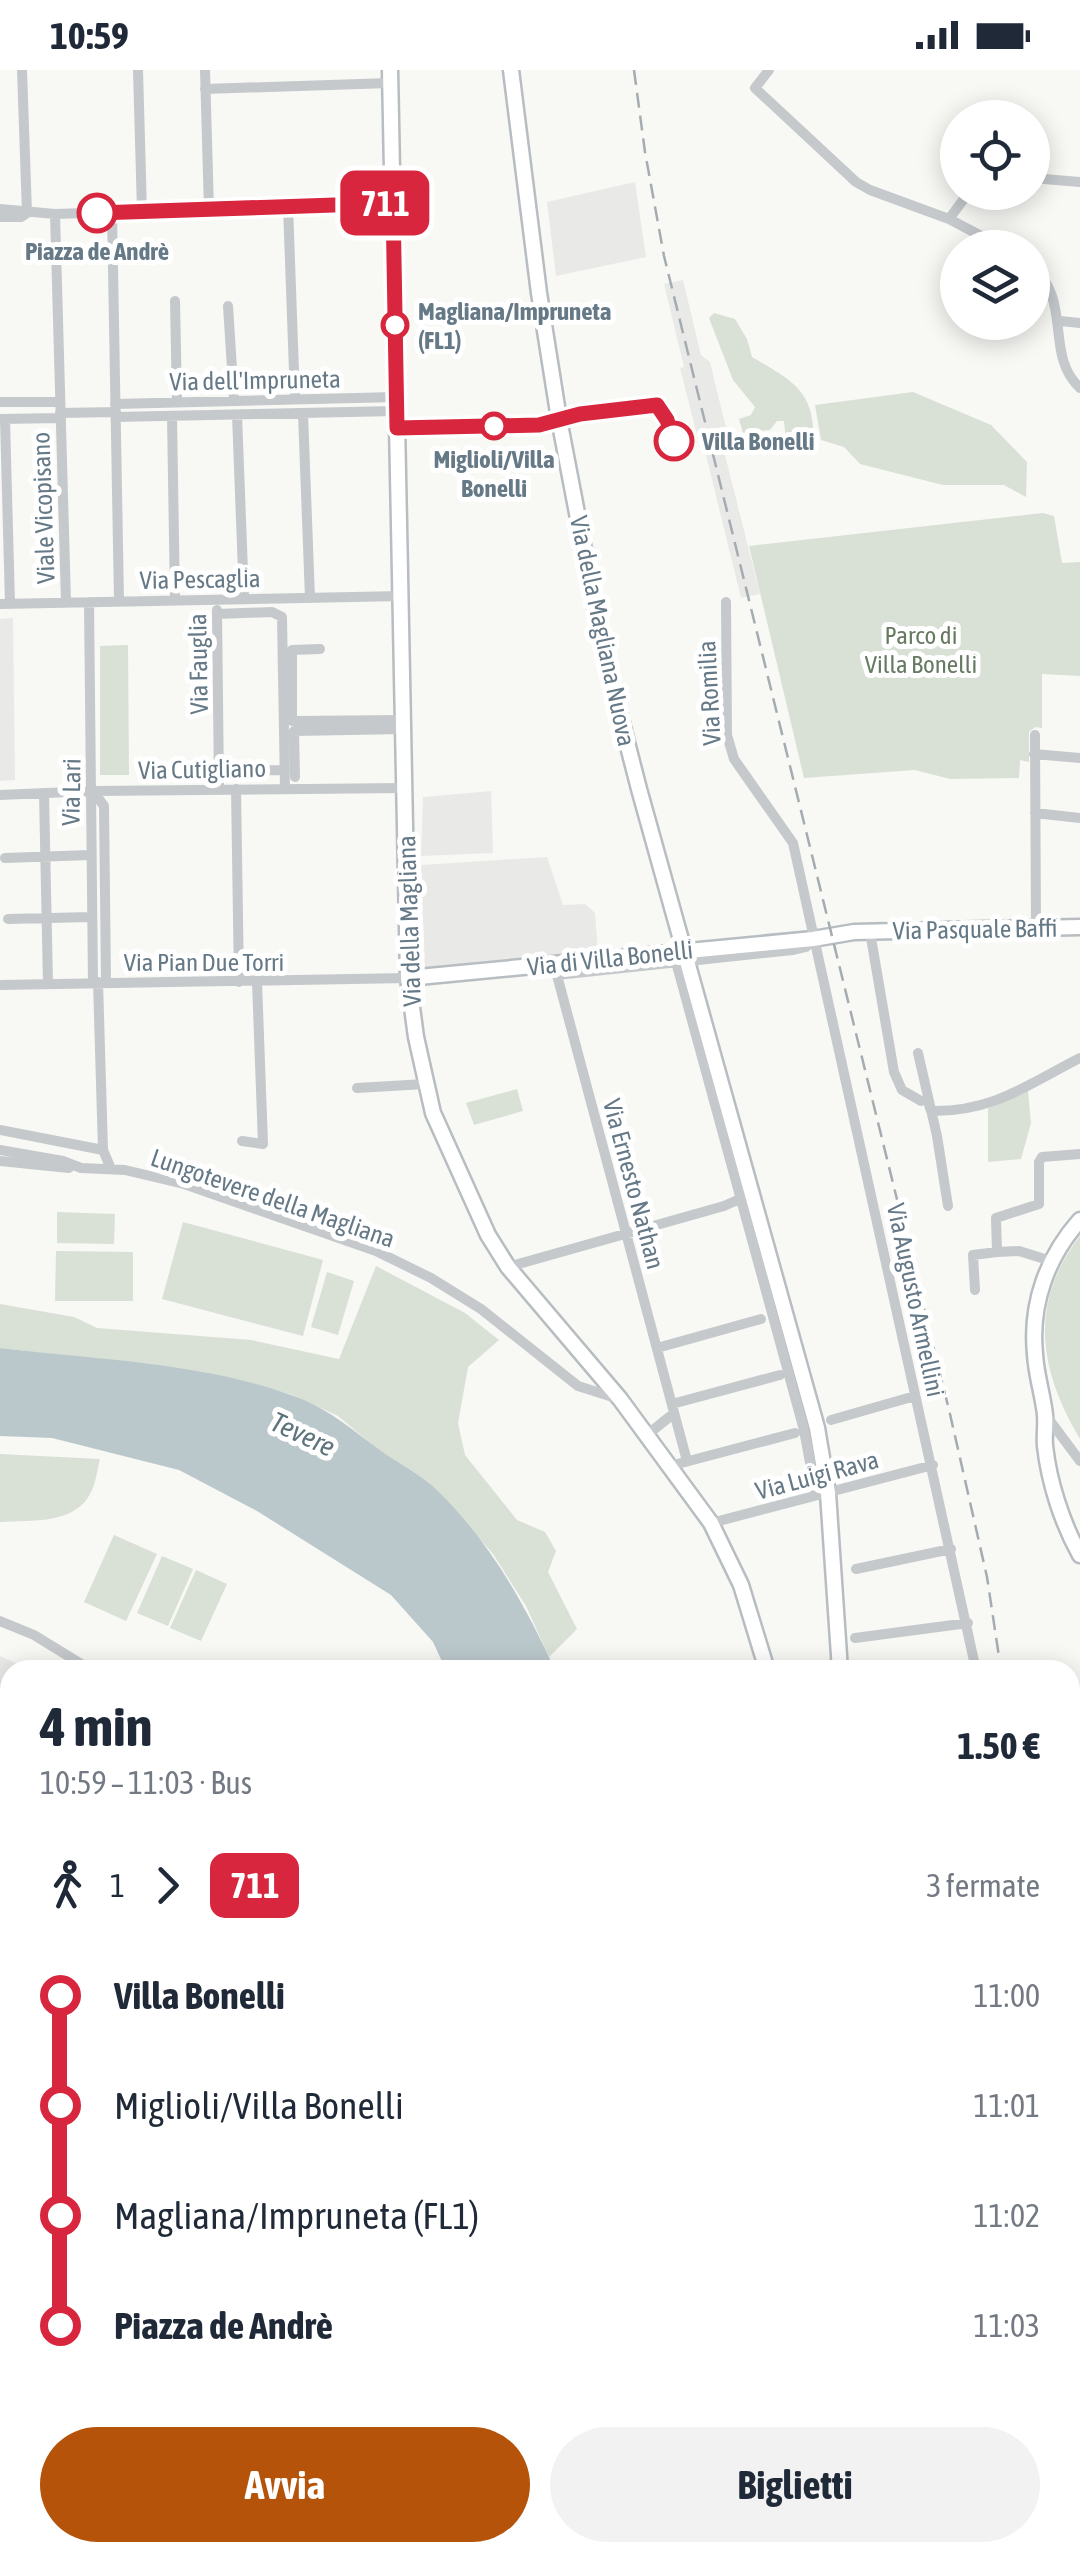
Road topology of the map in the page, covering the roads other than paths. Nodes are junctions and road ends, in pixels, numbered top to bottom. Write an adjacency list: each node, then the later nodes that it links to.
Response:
1 (22, 70): 17 (street)
2 (138, 70): 15 (street)
3 (204, 70): 7 (street)
4 (512, 70): 39 (main road, Via della Magliana Nuova)
5 (769, 70): 20 (street)
6 (390, 76): 7 (street); 10 (main road, Via della Magliana)
7 (205, 89): 13 (street)
8 (1050, 180): 9 (street)
9 (1080, 182)
10 (393, 203): 11 (street); 32 (main road, Via della Magliana)
11 (288, 206): 13 (street); 28 (street)
12 (0, 208): 17 (street)
13 (210, 210): 15 (street)
14 (956, 210): 20 (street)
15 (142, 211): 16 (street)
16 (112, 212): 18 (street); 34 (street)
17 (27, 213): 18 (street); 19 (street)
18 (55, 214): 33 (street, Viale Vicopisano)
19 (0, 218)
20 (950, 219): 21 (street)
21 (970, 230)
22 (1050, 285): 25 (street)
23 (175, 301): 31 (street)
24 (228, 306): 29 (street)
25 (1060, 321): 26 (street); 27 (street)
26 (1080, 323)
27 (1080, 388)
28 (295, 398): 29 (street, Via dell'Impruneta); 32 (street, Via dell'Impruneta)
29 (234, 400): 31 (street, Via dell'Impruneta)
30 (0, 402): 33 (street, Via dell'Impruneta)
31 (177, 402): 34 (street, Via dell'Impruneta)
32 (396, 404): 35 (street, Via dell'Impruneta); 40 (main road, Via della Magliana)
33 (59, 411): 34 (street, Via dell'Impruneta); 38 (street, Via dell'Impruneta); 47 (street, Viale Vicopisano)
34 (116, 411): 37 (street, Via dell'Impruneta); 46 (street)
35 (303, 414): 36 (street, Via dell'Impruneta); 43 (street)
36 (237, 415): 37 (street, Via dell'Impruneta); 42 (street)
37 (172, 417): 45 (street)
38 (3, 420): 50 (street)
39 (559, 420): 40 (street); 78 (main road, Via della Magliana Nuova)
40 (397, 428): 41 (main road, Via della Magliana)
41 (402, 596): 43 (street, Via Pescaglia); 53 (main road, Via della Magliana)
42 (244, 598): 43 (street, Via Pescaglia); 44 (street, Via Pescaglia)
43 (310, 598)
44 (217, 599): 45 (street, Via Pescaglia); 51 (street, Via Fauglia)
45 (175, 600): 46 (street, Via Pescaglia)
46 (119, 601): 48 (street, Via Pescaglia)
47 (66, 602): 48 (street, Via Pescaglia); 50 (street, Via Pescaglia)
48 (90, 602): 63 (street, Via Lari)
49 (726, 602): 77 (street, Via Romilia)
50 (5, 604)
51 (217, 614): 57 (street, Via Fauglia); 58 (street)
52 (320, 650): 53 (street)
53 (404, 725): 58 (street); 61 (main road, Via della Magliana)
54 (1035, 734): 55 (street)
55 (1034, 754): 56 (street); 66 (street)
56 (1080, 758)
57 (219, 771): 58 (street); 59 (street, Via Fauglia)
58 (290, 773): 60 (street)
59 (220, 788): 62 (street, Via Cutigliano); 63 (street, Via Cutigliano)
60 (286, 788): 61 (street, Via Cutigliano); 62 (street, Via Cutigliano)
61 (404, 788): 80 (main road, Via della Magliana)
62 (236, 789): 82 (street)
63 (93, 790): 64 (street, Via Cutigliano); 68 (street, Via Lari); 81 (street)
64 (44, 793): 65 (street, Via Cutigliano); 69 (street)
65 (0, 794)
66 (1035, 812): 67 (street); 74 (street)
67 (1080, 818)
68 (90, 855): 69 (street); 71 (street, Via Lari)
69 (45, 857): 70 (street); 72 (street)
70 (4, 858)
71 (91, 917): 72 (street); 81 (street, Via Lari)
72 (47, 918): 73 (street); 85 (street)
73 (8, 919)
74 (1036, 928): 75 (main road, Via Pasquale Baffi); 76 (main road, Via Pasquale Baffi)
75 (1080, 928)
76 (870, 932): 77 (main road, Via di Villa Bonelli); 90 (street)
77 (813, 939): 78 (main road, Via di Villa Bonelli); 110 (street, Via Augusto Armellini)
78 (683, 957): 79 (main road, Via di Villa Bonelli); 99 (main road, Via della Magliana Nuova)
79 (555, 970): 80 (main road, Via di Villa Bonelli); 102 (street, Via Ernesto Nathan)
80 (408, 978): 83 (street, Via Pian Due Torri); 88 (main road, Via della Magliana)
81 (99, 982): 82 (street, Via Pian Due Torri); 85 (street, Via Pian Due Torri); 94 (street, Lungotevere della Magliana)
82 (239, 982): 83 (street, Via Pian Due Torri)
83 (258, 982): 92 (street)
84 (0, 984): 85 (street, Via Pian Due Torri)
85 (48, 984)
86 (918, 1053): 90 (street)
87 (1080, 1058): 90 (street)
88 (425, 1084): 89 (street); 105 (main road, Via della Magliana)
89 (357, 1088)
90 (927, 1105): 100 (street)
91 (0, 1130): 94 (street)
92 (242, 1141)
93 (0, 1150): 97 (street, Lungotevere della Magliana)
94 (104, 1150): 98 (street, Lungotevere della Magliana)
95 (1080, 1154): 103 (street)
96 (0, 1161): 97 (street, Lungotevere della Magliana)
97 (81, 1168): 98 (street, Lungotevere della Magliana)
98 (111, 1169): 111 (street, Lungotevere della Magliana)
99 (745, 1196): 102 (street); 121 (main road, Via della Magliana Nuova)
100 (948, 1206)
101 (1080, 1220): 104 (main road)
102 (627, 1233): 105 (street); 108 (street, Via Ernesto Nathan)
103 (997, 1252): 104 (street); 106 (street)
104 (1051, 1261): 113 (main road)
105 (508, 1266): 111 (main road, Via della Magliana)
106 (975, 1290)
107 (761, 1319): 108 (street)
108 (657, 1348): 112 (street, Via Ernesto Nathan)
109 (780, 1376): 112 (street)
110 (915, 1396): 114 (street); 119 (street, Via Augusto Armellini)
111 (620, 1399): 116 (main road, Via della Magliana)
112 (673, 1409): 116 (street); 117 (street, Via Ernesto Nathan)
113 (1045, 1413): 118 (street); 124 (main road)
114 (831, 1420)
115 (796, 1433): 117 (street)
116 (647, 1435): 120 (main road, Via della Magliana)
117 (687, 1460): 120 (street)
118 (1080, 1462)
119 (933, 1464): 121 (street, Via Luigi Rava); 123 (street, Via Augusto Armellini)
120 (670, 1466): 122 (main road, Via della Magliana)
121 (822, 1494): 122 (street, Via Luigi Rava); 131 (main road, Via della Magliana Nuova)
122 (710, 1523): 130 (main road, Via della Magliana)
123 (951, 1549): 125 (street); 127 (street, Via Augusto Armellini)
124 (1080, 1555)
125 (856, 1569)
126 (0, 1621): 129 (street)
127 (968, 1623): 128 (street); 132 (street, Via Augusto Armellini)
128 (855, 1638)
129 (74, 1660)
130 (764, 1660)
131 (839, 1660)
132 (974, 1660)

